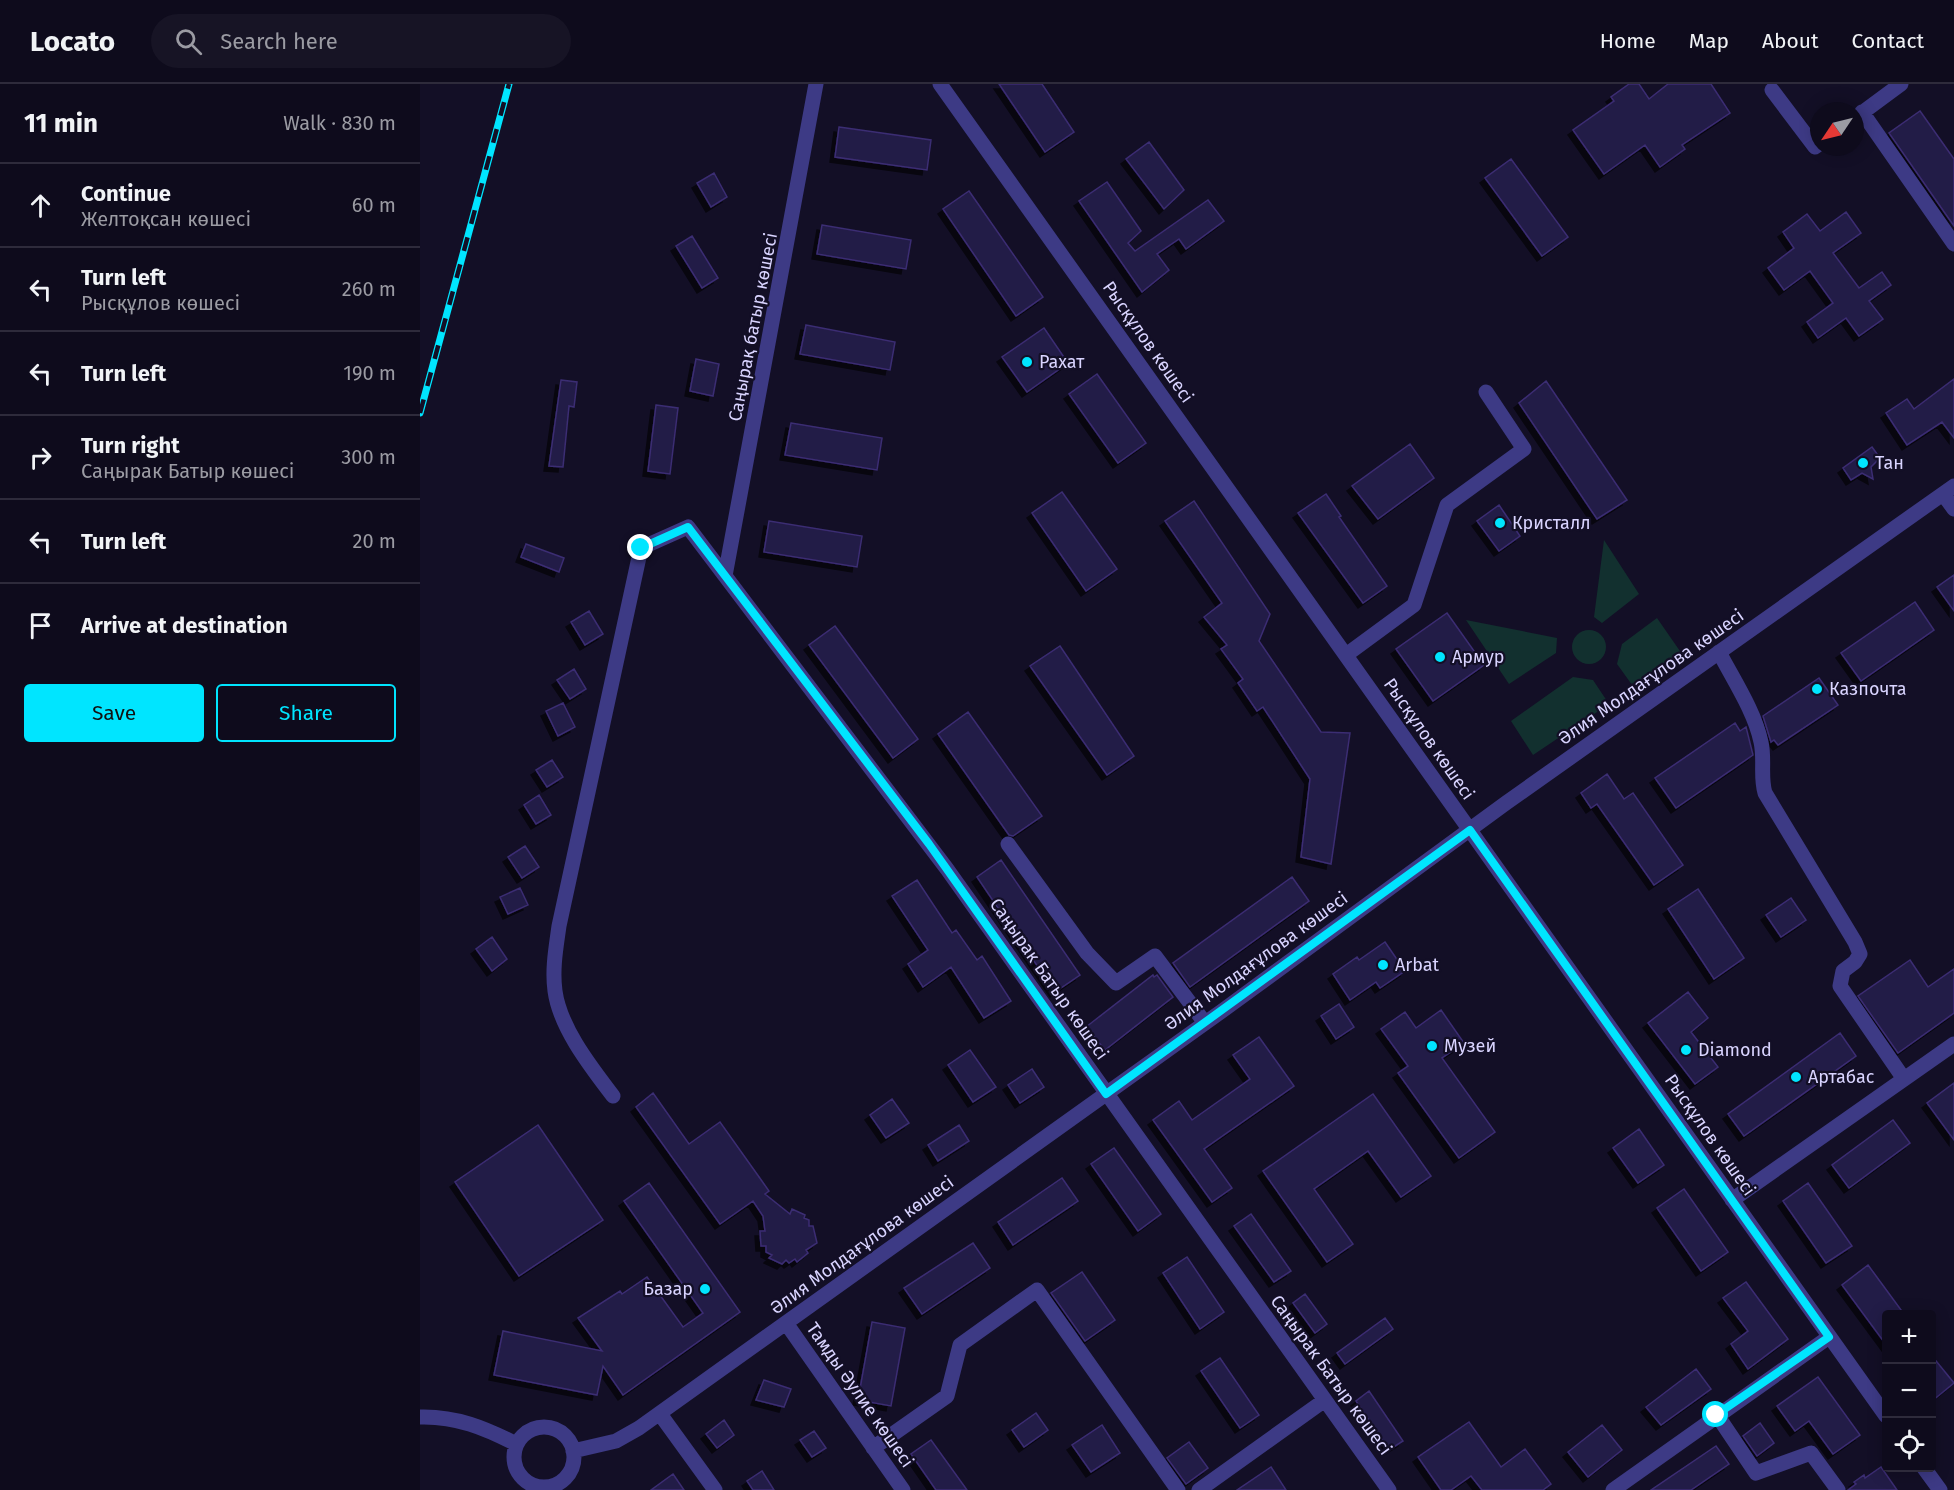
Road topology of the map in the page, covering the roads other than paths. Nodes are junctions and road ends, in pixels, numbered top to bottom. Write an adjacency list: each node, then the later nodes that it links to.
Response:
1 (816, 84): 12 (street, Саңырақ батыр көшесі)
2 (940, 84): 14 (street, Рысқұлов көшесі)
3 (1901, 84): 5 (street)
4 (1772, 90): 7 (street)
5 (1864, 111)
6 (1864, 122): 8 (street)
7 (1810, 140)
8 (1954, 244)
9 (1486, 392): 14 (street)
10 (1948, 490): 11 (street); 13 (street, Әлия Молдағұлова көшесі)
11 (1954, 509)
12 (725, 576): 20 (street, Саңырак Батыр көшесі); 21 (street, Саңырак Батыр көшесі)
13 (1719, 652): 15 (street, Әлия Молдағұлова көшесі); 19 (street)
14 (1346, 655): 15 (street, Рысқұлов көшесі)
15 (1470, 830): 17 (street, Әлия Молдағұлова көшесі); 22 (street, Рысқұлов көшесі)
16 (1008, 844): 17 (street)
17 (1205, 1023): 20 (street, Әлия Молдағұлова көшесі)
18 (1954, 1044): 19 (street)
19 (1904, 1079): 22 (street)
20 (1106, 1094): 23 (street, Әлия Молдағұлова көшесі); 25 (street, Саңырак Батыр көшесі)
21 (613, 1096)
22 (1732, 1200): 24 (street, Рысқұлов көшесі)
23 (786, 1323): 27 (street, Әлия Молдағұлова көшесі); 31 (street, Тамды Әулие көшесі)
24 (1829, 1337): 26 (street, Рысқұлов көшесі); 28 (street)
25 (1325, 1400): 38 (street); 39 (street, Саңырак Батыр көшесі)
26 (1882, 1409)
27 (660, 1414): 32 (street, Әлия Молдағұлова көшесі); 35 (street)
28 (1716, 1415): 40 (street); 41 (street)
29 (420, 1417): 30 (street)
30 (516, 1444): 32 (street); 34 (street)
31 (873, 1448): 36 (street, Тамды Әулие көшесі); 37 (street)
32 (573, 1450): 34 (street)
33 (1927, 1472): 42 (street)
34 (537, 1488)
35 (716, 1490)
36 (903, 1490)
37 (1178, 1490)
38 (1199, 1490)
39 (1389, 1490)
40 (1613, 1490)
41 (1838, 1490)
42 (1940, 1490)

